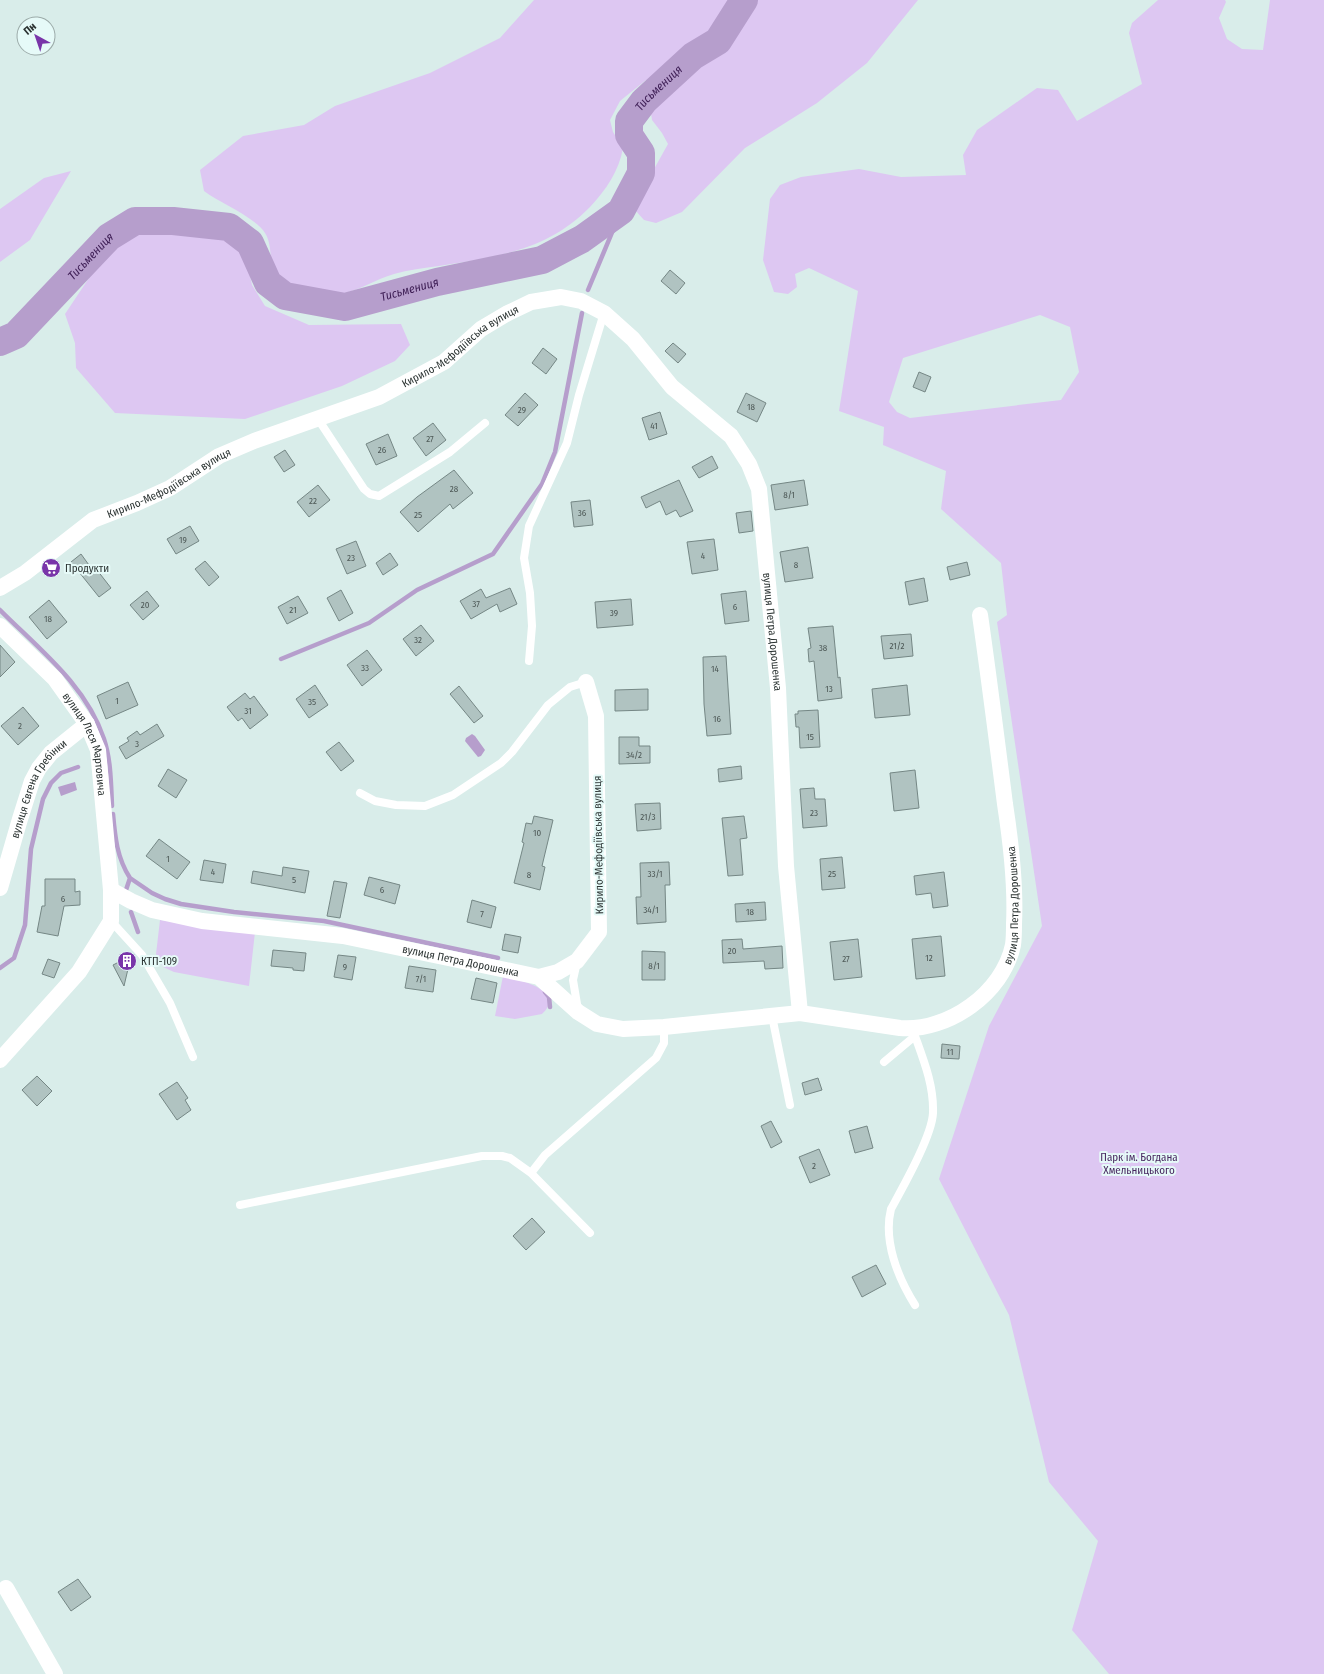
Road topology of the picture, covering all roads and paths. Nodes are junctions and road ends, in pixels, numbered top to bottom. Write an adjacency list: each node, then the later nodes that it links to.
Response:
1 (604, 313): 2 (street, Кирило-Мефодіївська вулиця); 7 (lane); 17 (street, вулиця Петра Дорошенка)
2 (318, 419): 3 (lane); 4 (street, Кирило-Мефодіївська вулиця)
3 (485, 423)
4 (0, 588)
5 (980, 615): 20 (street, вулиця Петра Дорошенка)
6 (0, 626): 9 (street, вулиця Леся Мартовича)
7 (529, 661)
8 (586, 682): 10 (lane); 14 (street, Кирило-Мефодіївська вулиця)
9 (87, 724): 11 (street, вулиця Євгена Гребінки); 12 (street, вулиця Леся Мартовича)
10 (360, 793)
11 (0, 888)
12 (111, 890): 13 (street); 15 (street, вулиця Петра Дорошенка)
13 (111, 921): 21 (lane); 22 (street)
14 (577, 961): 15 (street, Кирило-Мефодіївська вулиця); 16 (lane)
15 (539, 977): 16 (street, вулиця Петра Дорошенка)
16 (578, 1012): 19 (street, вулиця Петра Дорошенка)
17 (800, 1013): 18 (street, вулиця Петра Дорошенка); 20 (street, вулиця Петра Дорошенка)
18 (772, 1016): 19 (street, вулиця Петра Дорошенка); 24 (lane)
19 (664, 1026): 25 (lane)
20 (914, 1032): 23 (lane); 28 (lane)
21 (193, 1057)
22 (0, 1060)
23 (884, 1062)
24 (790, 1105)
25 (531, 1173): 26 (lane); 27 (lane)
26 (240, 1205)
27 (590, 1233)
28 (915, 1305)
29 (6, 1588): 30 (street)
30 (55, 1674)

